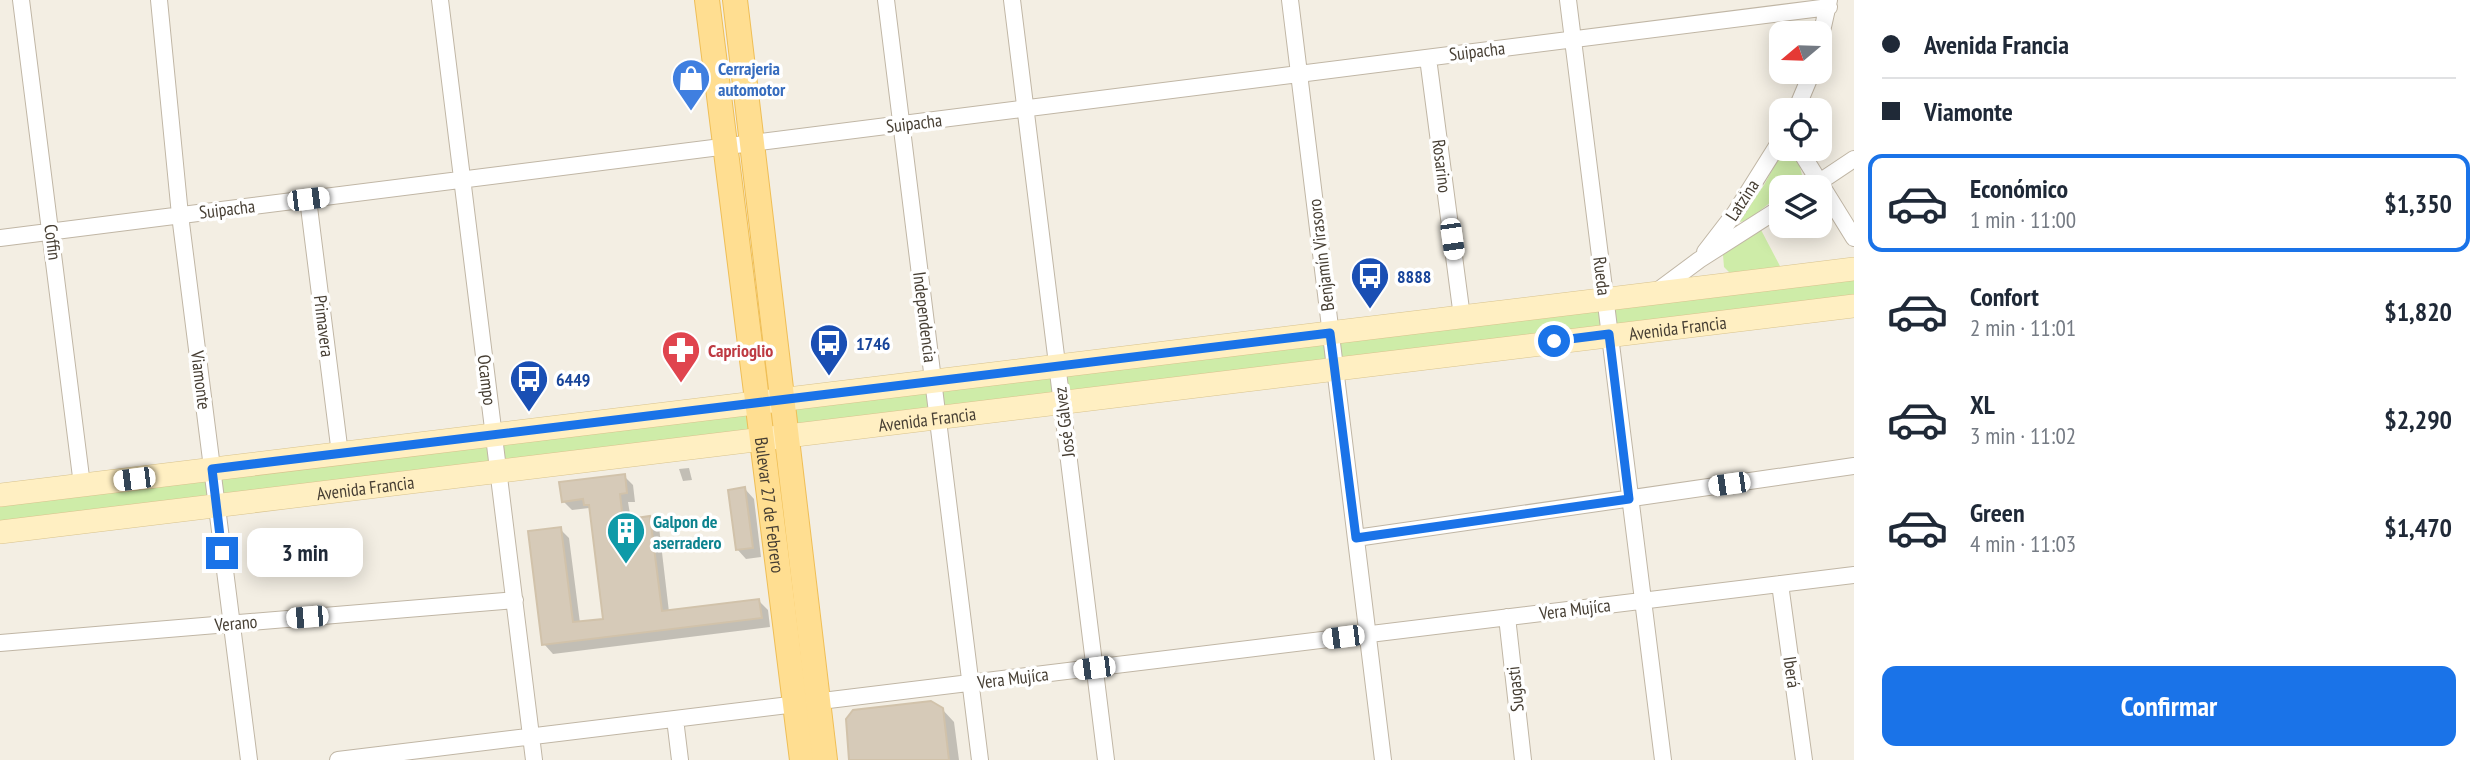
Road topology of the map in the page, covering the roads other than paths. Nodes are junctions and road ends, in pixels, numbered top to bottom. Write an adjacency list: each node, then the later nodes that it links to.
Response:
1 (21, 0): 27 (street, Coffin)
2 (159, 0): 25 (street, Viamonte)
3 (440, 0): 22 (street, Ocampo)
4 (707, 0): 18 (main road, Bulevar 27 de Febrero)
5 (735, 0): 17 (main road, Bulevar 27 de Febrero)
6 (886, 0): 16 (street, Independencia)
7 (1012, 0): 15 (street, José Gálvez)
8 (1290, 0): 14 (street, Benjamín Virasoro)
9 (1568, 0): 12 (street, Rueda)
10 (1829, 3): 11 (street); 12 (street, Suipacha)
11 (1825, 21)
12 (1573, 39): 13 (street, Suipacha); 33 (street, Rueda)
13 (1428, 58): 14 (street, Suipacha); 35 (street, Rosarino)
14 (1300, 74): 15 (street, Suipacha); 36 (street, Benjamín Virasoro)
15 (1025, 109): 16 (street, Suipacha); 38 (street, José Gálvez)
16 (901, 124): 17 (street, Suipacha); 40 (street, Independencia)
17 (751, 143): 18 (street, Suipacha); 41 (main road, Bulevar 27 de Febrero)
18 (724, 146): 22 (street, Suipacha); 43 (main road, Bulevar 27 de Febrero)
19 (1769, 159): 30 (street, Latzina)
20 (1854, 159): 21 (street)
21 (1830, 175)
22 (462, 180): 23 (street, Suipacha); 45 (street, Ocampo)
23 (308, 199): 25 (street, Suipacha); 47 (street, Primavera)
24 (1832, 208): 29 (street)
25 (180, 215): 27 (street, Suipacha); 49 (street, Viamonte)
26 (1769, 215): 30 (street)
27 (51, 232): 28 (street, Suipacha); 51 (street, Coffin)
28 (0, 238)
29 (1854, 238)
30 (1699, 260): 32 (street)
31 (1854, 269): 32 (main road, Avenida Francia)
32 (1654, 294): 33 (main road, Avenida Francia)
33 (1605, 299): 35 (main road, Avenida Francia); 37 (street, Rueda)
34 (1854, 306): 37 (main road, Avenida Francia)
35 (1462, 317): 36 (main road, Avenida Francia)
36 (1330, 333): 38 (main road, Avenida Francia); 39 (street, Benjamín Virasoro)
37 (1609, 334): 39 (main road, Avenida Francia); 53 (street, Rueda)
38 (1057, 366): 40 (main road, Avenida Francia); 42 (street, José Gálvez)
39 (1335, 368): 42 (main road, Avenida Francia); 56 (street, Benjamín Virasoro)
40 (933, 382): 41 (main road, Avenida Francia); 44 (street, Independencia)
41 (781, 400): 43 (main road, Avenida Francia); 46 (main road, Bulevar 27 de Febrero)
42 (1061, 401): 44 (main road, Avenida Francia); 65 (street, José Gálvez)
43 (756, 403): 45 (main road, Avenida Francia); 46 (main road, Bulevar 27 de Febrero)
44 (938, 417): 46 (main road, Avenida Francia); 66 (street, Independencia)
45 (494, 435): 47 (main road, Avenida Francia); 50 (street, Ocampo)
46 (773, 437): 50 (main road, Avenida Francia); 67 (main road, Bulevar 27 de Febrero)
47 (340, 454): 49 (main road, Avenida Francia)
48 (1854, 466): 53 (street)
49 (212, 469): 51 (main road, Avenida Francia); 54 (street, Viamonte)
50 (498, 471): 54 (main road, Avenida Francia); 59 (street, Ocampo)
51 (82, 485): 52 (main road, Avenida Francia)
52 (0, 495)
53 (1629, 499): 56 (street); 60 (street, Rueda)
54 (216, 505): 55 (main road, Avenida Francia); 62 (street, Viamonte)
55 (0, 532)
56 (1356, 538): 63 (street, Benjamín Virasoro)
57 (1854, 575): 58 (street, Vera Mujíca)
58 (1780, 584): 60 (street, Vera Mujíca); 81 (street, Iberá)
59 (514, 600): 62 (street, Verano); 69 (street, Ocampo)
60 (1643, 600): 61 (street, Vera Mujíca); 80 (street, Rueda)
61 (1507, 617): 63 (street, Vera Mujíca); 79 (street, Sugasti)
62 (230, 624): 64 (street, Verano); 70 (street, Viamonte)
63 (1368, 634): 65 (street, Vera Mujíca); 78 (street, Benjamín Virasoro)
64 (0, 643)
65 (1094, 668): 66 (street, Vera Mujíca); 77 (street, José Gálvez)
66 (971, 683): 67 (street, Vera Mujíca); 76 (street, Independencia)
67 (807, 703): 68 (street, Vera Mujíca); 74 (main road, Bulevar 27 de Febrero); 75 (main road, Bulevar 27 de Febrero)
68 (675, 719): 69 (street, Vera Mujíca); 73 (street)
69 (531, 736): 71 (street, Vera Mujíca); 72 (street, Ocampo)
70 (249, 760)
71 (338, 760)
72 (534, 760)
73 (680, 760)
74 (802, 760)
75 (825, 760)
76 (980, 760)
77 (1106, 760)
78 (1383, 760)
79 (1522, 760)
80 (1663, 760)
81 (1804, 760)

